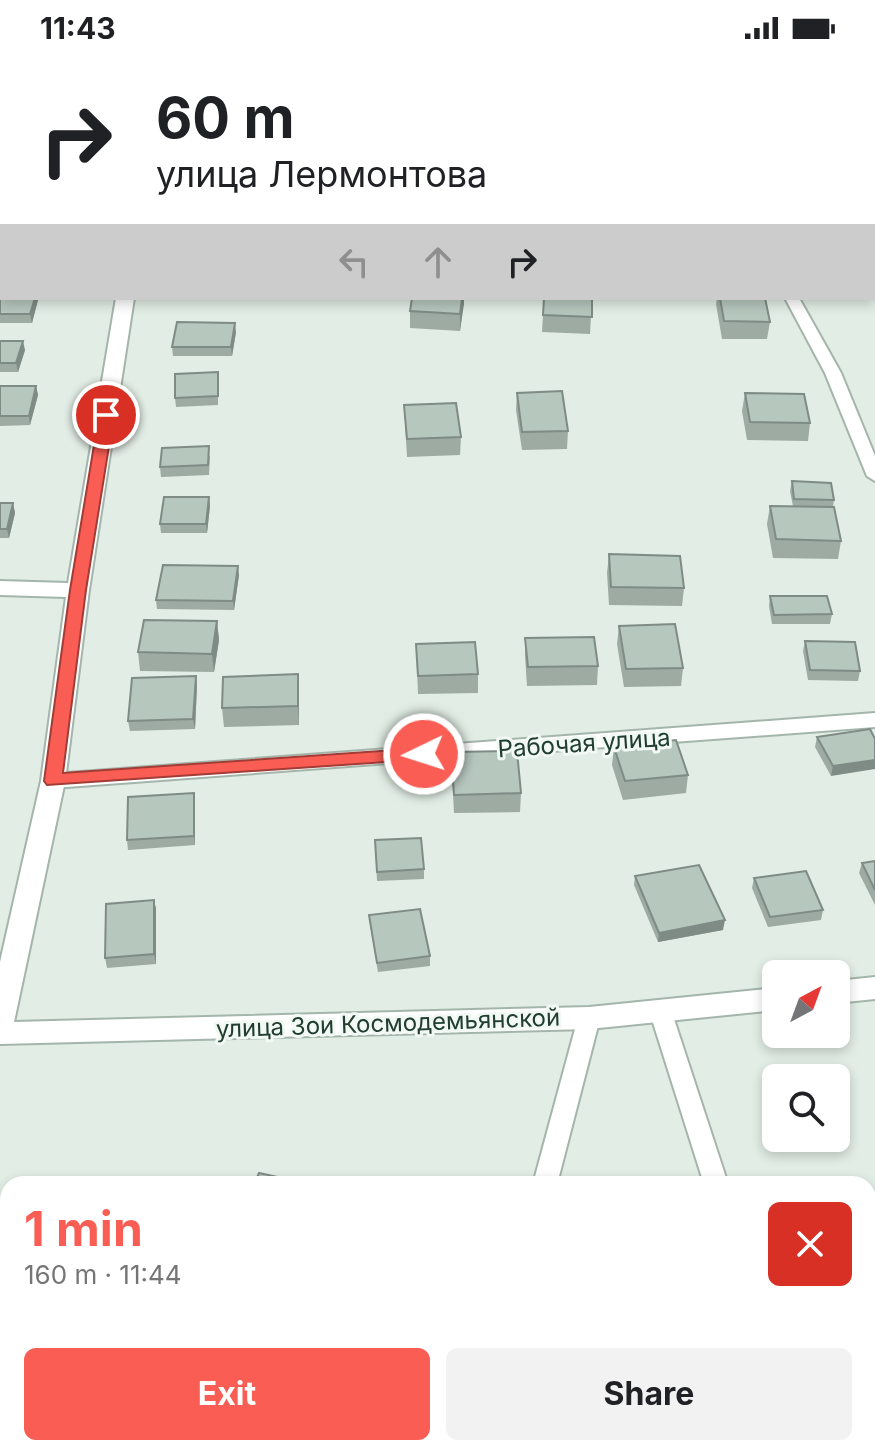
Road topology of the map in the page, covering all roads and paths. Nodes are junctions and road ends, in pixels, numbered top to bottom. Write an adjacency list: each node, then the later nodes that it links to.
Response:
1 (125, 300): 5 (street)
2 (793, 300): 3 (lane)
3 (875, 476)
4 (0, 588): 5 (street)
5 (78, 590): 7 (street)
6 (875, 720): 7 (lane, Рабочая улица)
7 (53, 781): 13 (street)
8 (875, 988): 9 (street)
9 (850, 991)
10 (762, 1001): 11 (street, улица Зои Космодемьянской)
11 (661, 1013): 12 (street, улица Зои Космодемьянской); 16 (lane)
12 (589, 1018): 14 (street, улица Зои Космодемьянской); 15 (lane)
13 (0, 1023)
14 (0, 1033)
15 (547, 1176)
16 (713, 1176)

